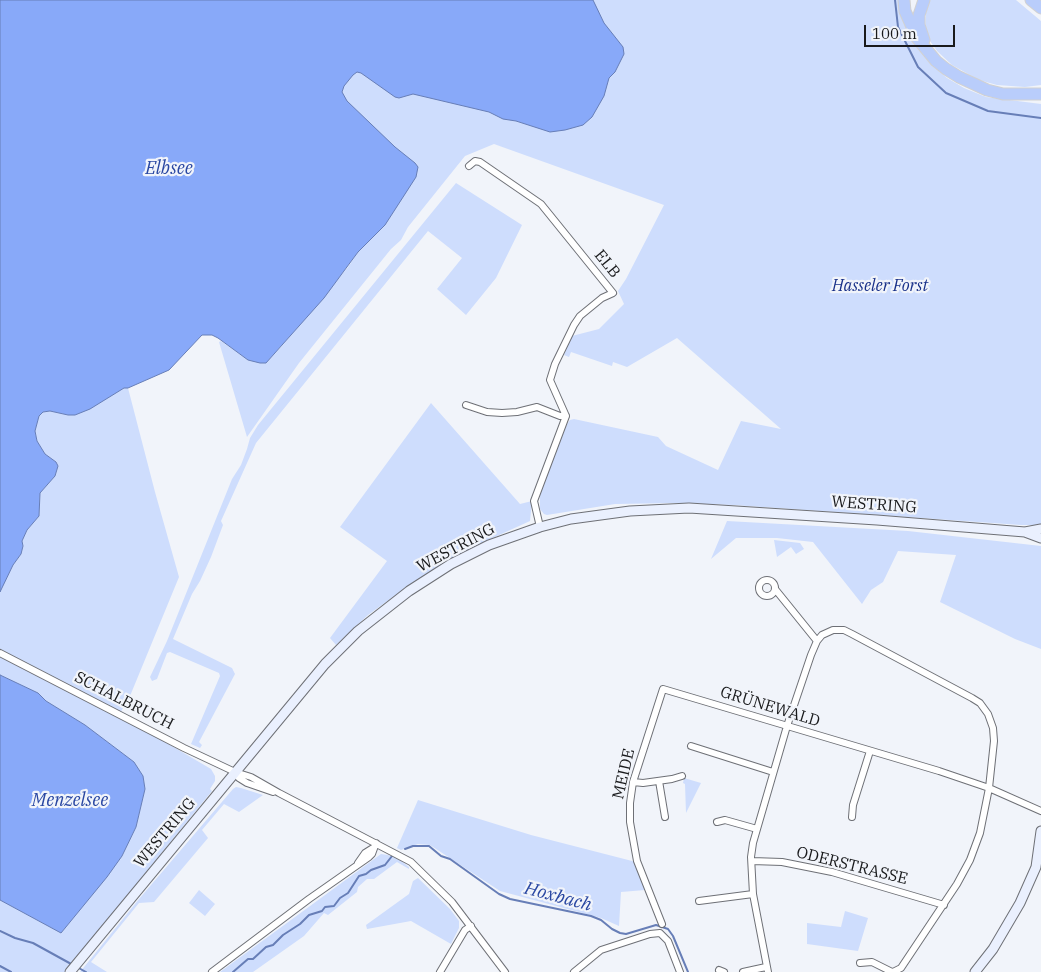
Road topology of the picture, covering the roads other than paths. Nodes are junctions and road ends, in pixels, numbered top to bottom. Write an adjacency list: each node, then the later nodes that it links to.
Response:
1 (904, 0): 5 (highway)
2 (924, 0): 5 (highway)
3 (1031, 0): 4 (highway)
4 (1041, 8)
5 (929, 53): 6 (highway)
6 (1024, 94): 7 (highway); 8 (highway)
7 (1041, 94)
8 (1041, 100)
9 (469, 166): 11 (street, ELB)
10 (466, 405): 11 (street)
11 (566, 416): 12 (street)
12 (540, 527): 14 (main road, WESTRING); 23 (main road, WESTRING)
13 (1041, 529): 14 (main road, WESTRING)
14 (1025, 532): 15 (main road, WESTRING)
15 (1041, 538)
16 (775, 589): 17 (street)
17 (817, 641): 20 (street); 28 (street)
18 (0, 653): 23 (street, SCHALBRUCH)
19 (663, 688): 20 (street, GRÜNEWALD); 27 (street, MEIDE)
20 (787, 726): 22 (street, GRÜNEWALD); 24 (street)
21 (692, 746): 24 (street)
22 (870, 751): 28 (street, GRÜNEWALD); 31 (street)
23 (235, 772): 35 (street, SCHALBRUCH); 44 (main road, WESTRING)
24 (773, 772): 33 (street)
25 (682, 776): 26 (street)
26 (658, 781): 27 (street); 30 (street)
27 (633, 782): 40 (street, MEIDE)
28 (989, 788): 29 (street, GRÜNEWALD); 39 (street)
29 (1041, 811)
30 (665, 817)
31 (852, 817)
32 (717, 822): 33 (street)
33 (757, 830): 36 (street)
34 (1041, 831): 52 (main road)
35 (375, 846): 41 (street, SCHALBRUCH); 45 (street)
36 (752, 861): 37 (street); 39 (street, ODERSTRASSE)
37 (753, 894): 38 (street); 43 (street)
38 (699, 901)
39 (944, 905): 51 (street)
40 (662, 924)
41 (471, 926): 46 (street); 47 (street, SCHALBRUCH)
42 (860, 962): 51 (street)
43 (767, 969): 50 (street)
44 (70, 972)
45 (212, 972)
46 (440, 972)
47 (505, 972)
48 (574, 972): 49 (street)
49 (680, 972)
50 (743, 972)
51 (893, 972)
52 (976, 972)

